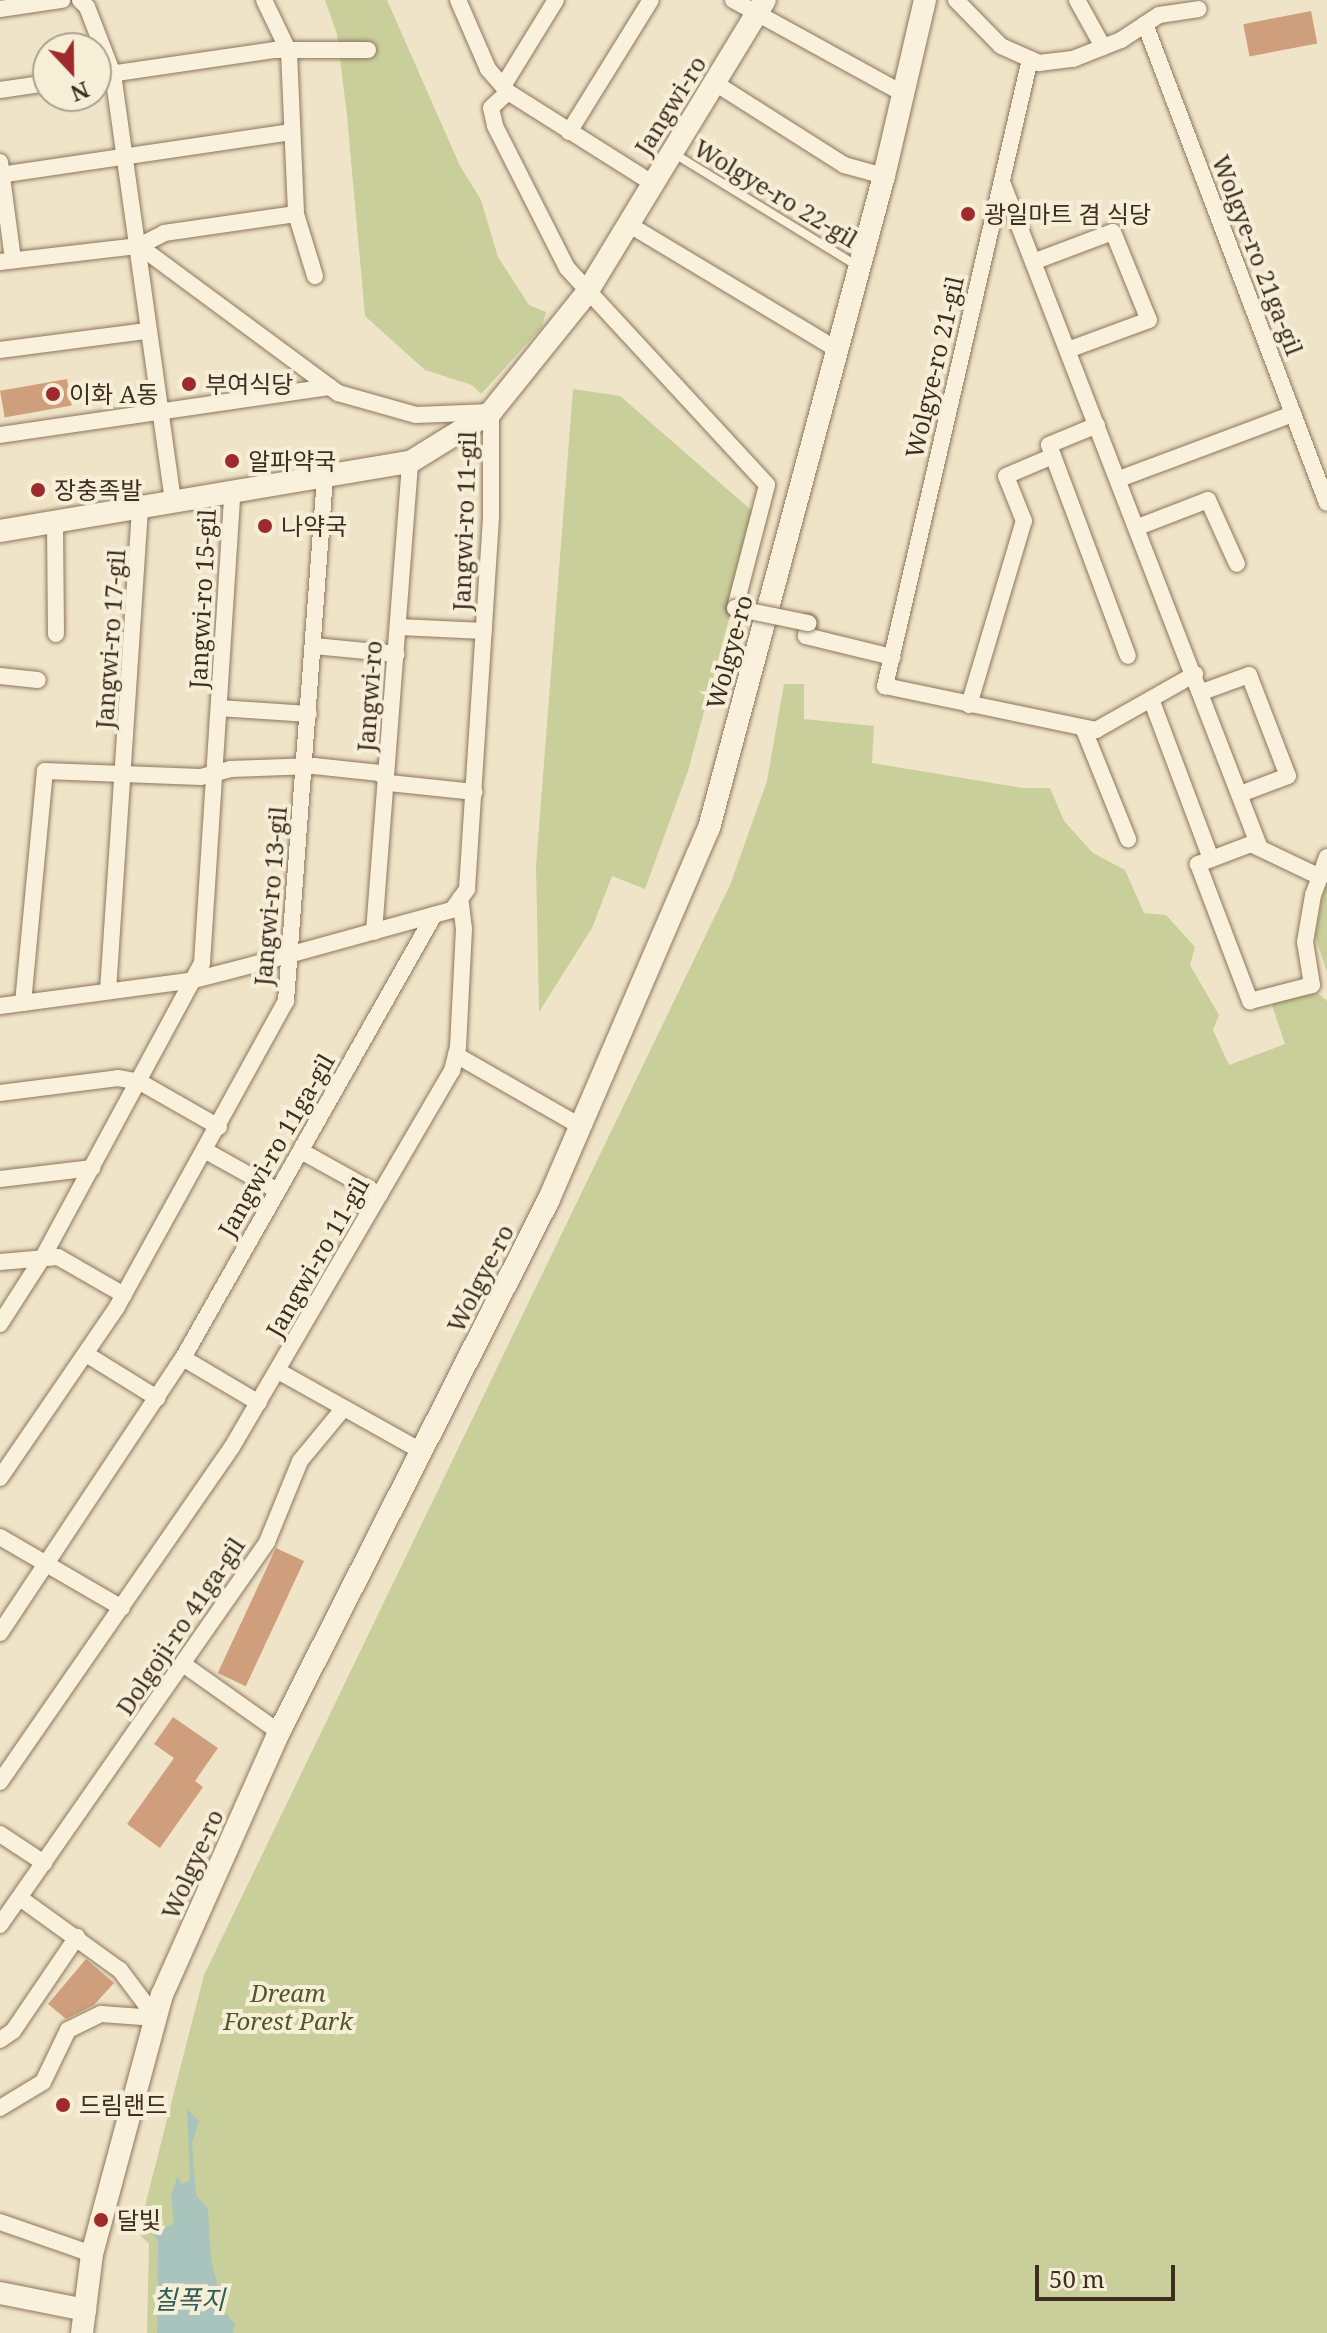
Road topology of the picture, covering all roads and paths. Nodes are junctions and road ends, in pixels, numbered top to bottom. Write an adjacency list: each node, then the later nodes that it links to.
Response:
1 (62, 0): 12 (street)
2 (80, 0): 15 (street)
3 (264, 0): 18 (street)
4 (458, 0): 23 (street)
5 (556, 0): 23 (street)
6 (651, 0): 28 (street)
7 (733, 0): 11 (street)
8 (925, 0): 25 (main road, Wolgye-ro)
9 (956, 0): 19 (street)
10 (1077, 0): 16 (street)
11 (761, 7): 21 (main road, Jangwi-ro); 25 (street)
12 (0, 9)
13 (1199, 9): 14 (street)
14 (1145, 24): 16 (street); 50 (street, Wolgye-ro 21ga-gil)
15 (93, 32)
16 (1103, 47): 19 (street)
17 (368, 50): 18 (street)
18 (289, 52): 20 (street); 27 (street)
19 (1030, 59): 33 (street, Wolgye-ro 21-gil)
20 (112, 74)
21 (715, 83): 29 (main road, Jangwi-ro); 32 (street)
22 (32, 85): 24 (street)
23 (505, 89): 28 (street); 42 (street)
24 (0, 90)
25 (904, 94): 32 (main road, Wolgye-ro)
26 (112, 110): 30 (street)
27 (292, 132): 30 (street); 35 (street)
28 (569, 132): 34 (street)
29 (671, 152): 34 (main road, Jangwi-ro); 40 (lane, Wolgye-ro 22-gil)
30 (123, 157): 31 (street); 37 (street)
31 (1, 170): 38 (street)
32 (884, 176): 40 (main road, Wolgye-ro)
33 (1002, 182): 39 (street); 71 (street, Wolgye-ro 21-gil)
34 (652, 183): 36 (main road, Jangwi-ro)
35 (296, 214): 37 (street); 41 (street)
36 (628, 224): 42 (main road, Jangwi-ro); 45 (street)
37 (139, 246): 38 (street); 43 (street); 47 (street)
38 (6, 261)
39 (1033, 262): 46 (street); 46 (street)
40 (860, 267): 45 (main road, Wolgye-ro)
41 (315, 276)
42 (586, 294): 49 (main road, Jangwi-ro); 71 (street, bridge)
43 (147, 331): 44 (street); 48 (street)
44 (0, 350)
45 (838, 350): 103 (main road, Wolgye-ro)
46 (1068, 350): 51 (street)
47 (330, 387): 48 (street); 49 (street)
48 (159, 409): 52 (street); 58 (street)
49 (491, 412): 54 (main road, Jangwi-ro); 66 (street, Jangwi-ro 11-gil)
50 (1293, 414): 56 (street); 59 (street, Wolgye-ro 21ga-gil)
51 (1097, 425): 53 (street); 56 (street)
52 (0, 435)
53 (1053, 456): 70 (street); 77 (street)
54 (410, 462): 55 (main road, Jangwi-ro); 65 (street, Jangwi-ro)
55 (325, 477): 57 (main road, Jangwi-ro); 68 (street, Jangwi-ro 13-gil)
56 (1119, 479): 62 (street)
57 (232, 494): 58 (main road, Jangwi-ro); 78 (street, Jangwi-ro 15-gil)
58 (173, 503): 60 (main road, Jangwi-ro)
59 (1327, 503)
60 (140, 509): 61 (main road, Jangwi-ro); 82 (street, Jangwi-ro 17-gil)
61 (55, 523): 63 (main road, Jangwi-ro); 67 (street)
62 (1138, 527): 64 (street); 72 (street)
63 (0, 531)
64 (1237, 564)
65 (399, 627): 66 (street, Jangwi-ro 11-gil); 69 (street, Jangwi-ro)
66 (484, 631): 85 (street, Jangwi-ro 11-gil)
67 (56, 634)
68 (314, 646): 69 (street); 79 (street, Jangwi-ro 13-gil)
69 (397, 654): 84 (street, Jangwi-ro)
70 (1128, 656)
71 (892, 657): 77 (street, Wolgye-ro 21-gil)
72 (1195, 674): 75 (street); 76 (street)
73 (0, 676): 74 (street)
74 (38, 680)
75 (1202, 692): 86 (street); 86 (street)
76 (1151, 699): 80 (street); 90 (street)
77 (969, 705): 80 (street)
78 (219, 708): 79 (street, Jangwi-ro 15-gil); 83 (street, Jangwi-ro 15-gil)
79 (309, 714): 81 (street, Jangwi-ro 13-gil)
80 (1084, 730): 87 (street)
81 (305, 770): 83 (street); 84 (street); 95 (street, Jangwi-ro 13-gil)
82 (125, 774): 83 (street); 97 (street, Jangwi-ro 17-gil); 98 (street)
83 (215, 775): 96 (street, Jangwi-ro 15-gil)
84 (389, 783): 85 (street); 94 (street, Jangwi-ro)
85 (475, 792): 92 (street, Jangwi-ro 11-gil)
86 (1240, 794): 88 (street)
87 (1128, 839)
88 (1259, 846): 90 (street); 91 (street)
89 (1327, 857): 91 (street)
90 (1211, 859): 91 (street)
91 (1320, 877)
92 (460, 898): 93 (street); 100 (street, Jangwi-ro 11-gil)
93 (434, 915): 94 (street); 106 (street, Jangwi-ro 11ga-gil)
94 (374, 932): 95 (street)
95 (286, 956): 96 (street); 104 (street, Jangwi-ro 13-gil)
96 (194, 980): 97 (street); 101 (street, Jangwi-ro 15-gil)
97 (108, 991): 98 (street)
98 (23, 1003): 99 (street)
99 (0, 1006)
100 (456, 1055): 103 (street); 110 (street, Jangwi-ro 11-gil)
101 (140, 1082): 102 (street); 104 (street); 107 (street, Jangwi-ro 15-gil)
102 (0, 1093)
103 (580, 1126): 121 (main road, Wolgye-ro)
104 (219, 1127): 105 (street, Jangwi-ro 13-gil)
105 (206, 1151): 109 (street); 113 (street, Jangwi-ro 13-gil)
106 (301, 1151): 109 (street, Jangwi-ro 11ga-gil); 110 (street)
107 (92, 1168): 108 (street); 111 (street, Jangwi-ro 15-gil)
108 (0, 1179)
109 (278, 1191): 116 (street, Jangwi-ro 11ga-gil)
110 (380, 1195): 117 (street, Jangwi-ro 11-gil)
111 (43, 1257): 112 (street); 113 (street); 114 (street, Jangwi-ro 15-gil)
112 (0, 1262)
113 (124, 1295): 115 (street, Jangwi-ro 13-gil)
114 (0, 1324)
115 (86, 1354): 118 (street); 122 (street, Jangwi-ro 13-gil)
116 (183, 1358): 118 (street, Jangwi-ro 11ga-gil); 119 (street)
117 (278, 1371): 119 (street, Jangwi-ro 11-gil); 120 (street)
118 (157, 1398): 125 (street, Jangwi-ro 11ga-gil)
119 (259, 1403): 126 (street, Jangwi-ro 11-gil)
120 (343, 1409): 121 (street); 128 (street, Dolgoji-ro 41ga-gil)
121 (421, 1451): 129 (main road, Wolgye-ro)
122 (6, 1456): 123 (street, Jangwi-ro 13-gil)
123 (0, 1478)
124 (0, 1537): 125 (street)
125 (50, 1563): 126 (street); 127 (street, Jangwi-ro 11ga-gil)
126 (122, 1608): 130 (street, Jangwi-ro 11-gil)
127 (0, 1633)
128 (183, 1664): 129 (street); 132 (street, Dolgoji-ro 41ga-gil)
129 (279, 1732): 136 (main road, Wolgye-ro)
130 (3, 1770)
131 (0, 1834): 132 (street)
132 (44, 1863): 133 (street, Dolgoji-ro 41ga-gil)
133 (20, 1898): 134 (street, Dolgoji-ro 41ga-gil); 135 (street)
134 (0, 1925)
135 (77, 1937): 136 (street); 137 (street)
136 (156, 2018): 138 (street); 140 (main road, Wolgye-ro)
137 (0, 2040)
138 (0, 2108)
139 (0, 2222): 140 (street)
140 (92, 2254): 142 (main road, Wolgye-ro)
141 (0, 2293): 142 (main road)
142 (84, 2322)

